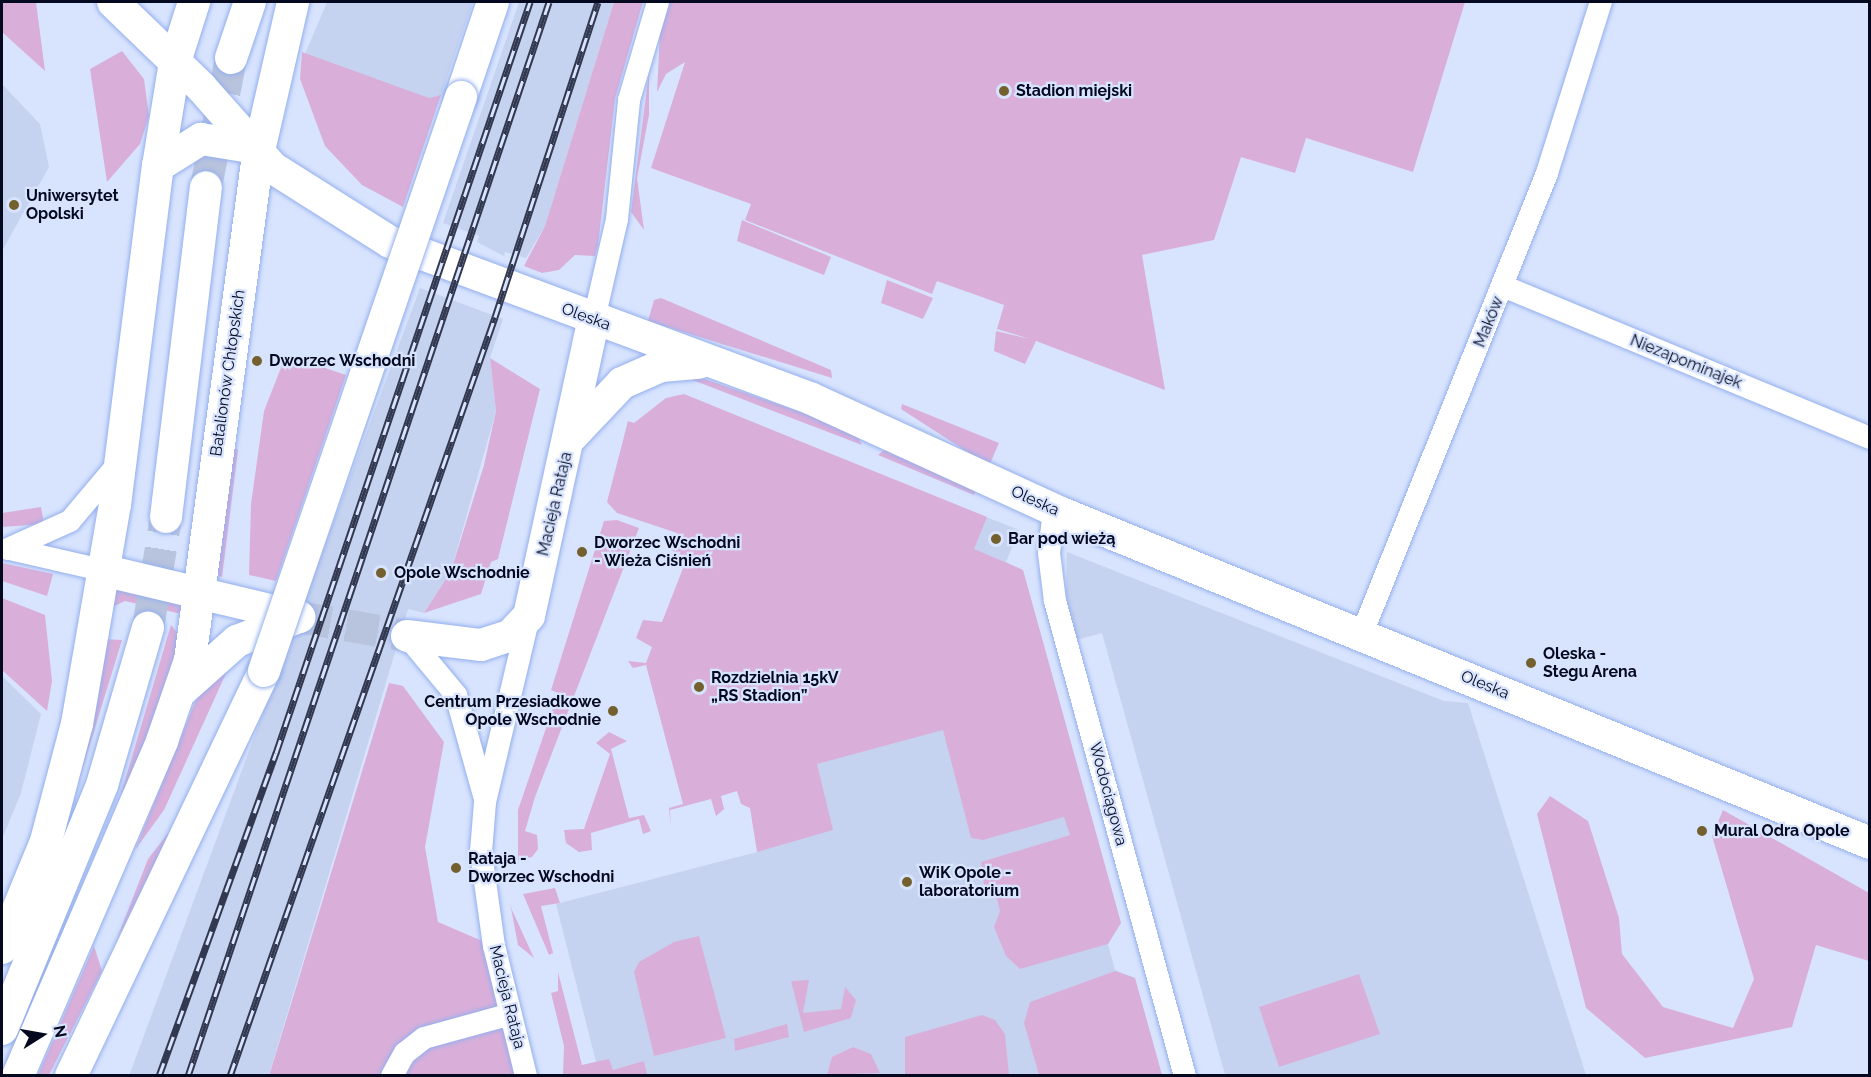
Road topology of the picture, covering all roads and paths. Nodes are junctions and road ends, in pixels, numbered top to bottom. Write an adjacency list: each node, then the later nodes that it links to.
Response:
1 (113, 2): 9 (main road)
2 (194, 2): 9 (main road)
3 (250, 2): 8 (main road)
4 (293, 2): 10 (main road, Batalionów Chłopskich)
5 (493, 2): 35 (main road, bridge)
6 (658, 2): 14 (street)
7 (1600, 2): 13 (street, Maków)
8 (231, 57)
9 (175, 62): 10 (main road, Oleska); 11 (main road)
10 (254, 151): 11 (main road); 14 (main road, Oleska); 23 (main road, Batalionów Chłopskich)
11 (158, 166): 18 (main road)
12 (206, 187): 20 (main road)
13 (1503, 286): 17 (street, Niezapominajek); 27 (street, Maków)
14 (594, 319): 15 (main road, Oleska); 16 (main road, Macieja Rataja)
15 (703, 363): 16 (main road); 19 (main road, Oleska)
16 (571, 436): 24 (main road, Macieja Rataja)
17 (1869, 438)
18 (121, 459): 21 (street); 22 (main road)
19 (1054, 510): 27 (main road, Oleska); 38 (street, Wodociągowa)
20 (165, 516)
21 (5, 548): 22 (street)
22 (102, 570): 23 (main road); 31 (main road)
23 (199, 590): 28 (main road, Batalionów Chłopskich); 28 (main road)
24 (529, 616): 26 (main road); 29 (street, Macieja Rataja)
25 (148, 628): 33 (main road)
26 (406, 636): 29 (street)
27 (1361, 636): 30 (main road, Oleska)
28 (182, 691): 34 (main road)
29 (485, 802): 32 (street, Macieja Rataja)
30 (1869, 843)
31 (2, 948)
32 (511, 1014): 36 (street); 37 (street, Macieja Rataja)
33 (2, 1029)
34 (18, 1076)
35 (70, 1076)
36 (392, 1076)
37 (526, 1076)
38 (1185, 1076)

